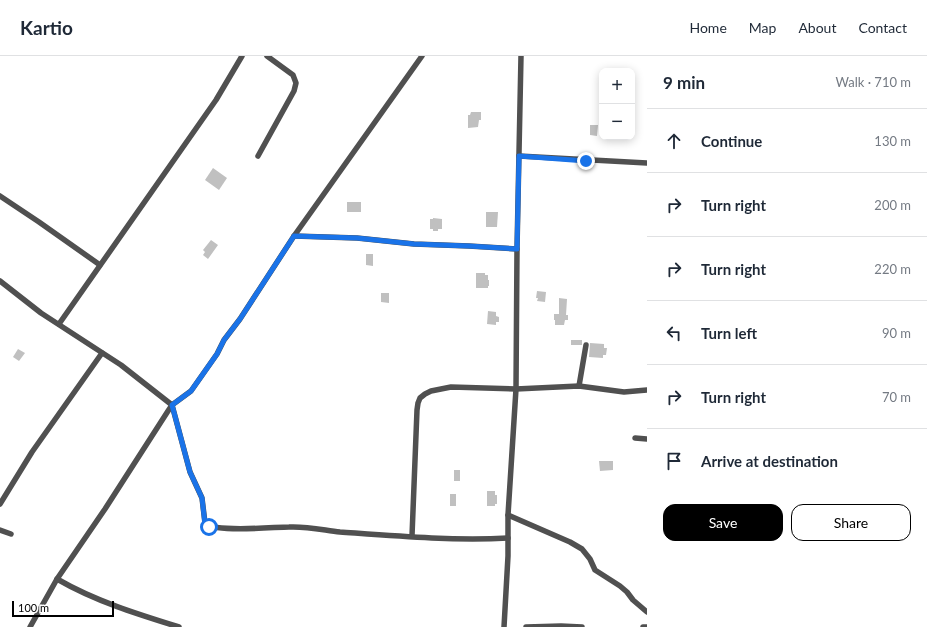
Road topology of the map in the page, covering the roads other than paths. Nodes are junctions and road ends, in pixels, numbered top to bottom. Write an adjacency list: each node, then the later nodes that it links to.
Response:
1 (242, 56): 11 (street)
2 (267, 56): 5 (street)
3 (422, 56): 9 (street)
4 (521, 56): 6 (street)
5 (258, 156)
6 (519, 156): 7 (street); 10 (street)
7 (647, 163)
8 (0, 196): 11 (street)
9 (294, 236): 10 (street); 19 (street)
10 (517, 249): 17 (street)
11 (100, 265): 13 (street)
12 (0, 281): 13 (street)
13 (59, 324): 15 (street)
14 (586, 345): 16 (street)
15 (102, 353): 19 (street); 22 (street)
16 (579, 386): 17 (street); 18 (street)
17 (516, 389): 23 (street); 26 (street)
18 (647, 390)
19 (172, 405): 26 (street); 28 (street)
20 (634, 438): 21 (street)
21 (647, 438)
22 (0, 504)
23 (508, 515): 27 (street); 29 (street)
24 (0, 530): 25 (street)
25 (11, 534)
26 (412, 536): 27 (street)
27 (508, 538): 33 (street)
28 (57, 579): 30 (street); 31 (street)
29 (647, 612)
30 (161, 624): 32 (street)
31 (30, 627)
32 (179, 627)
33 (504, 627)
34 (526, 627): 35 (street)
35 (582, 627)
36 (643, 627): 37 (street)
37 (647, 627)

